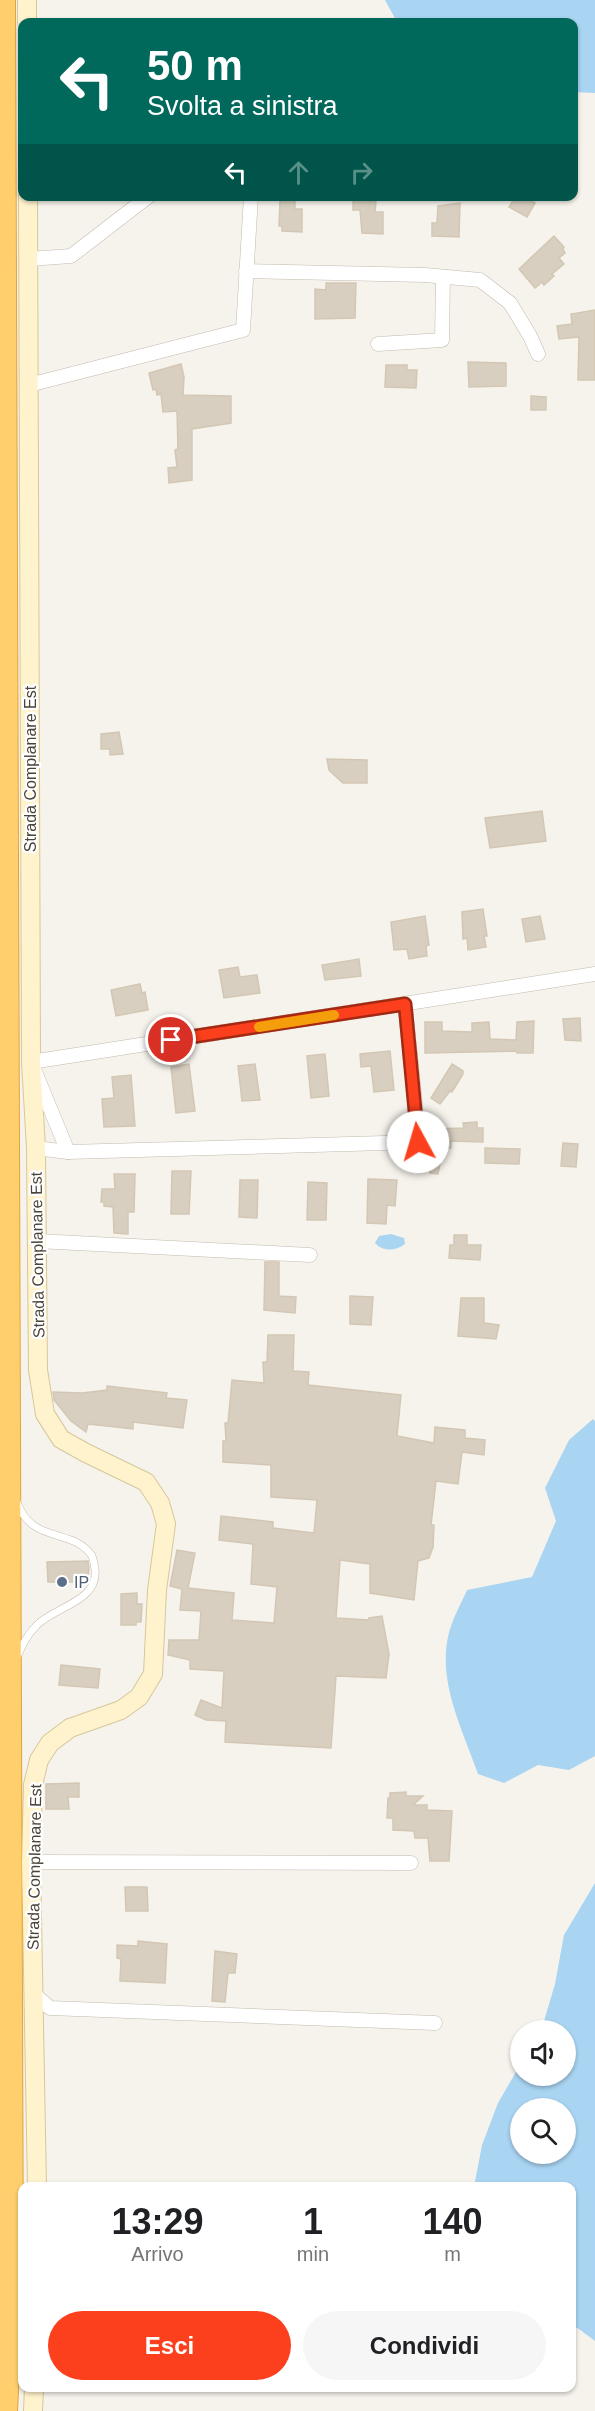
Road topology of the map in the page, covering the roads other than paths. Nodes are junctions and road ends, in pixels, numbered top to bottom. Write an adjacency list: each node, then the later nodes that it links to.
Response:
1 (3, 0): 20 (highway)
2 (27, 0): 3 (street)
3 (27, 18)
4 (28, 201): 7 (street, Strada Complanare Est)
5 (142, 201): 7 (street)
6 (251, 201): 8 (street)
7 (29, 259): 12 (street, Strada Complanare Est)
8 (246, 271): 9 (street); 12 (street)
9 (443, 277): 10 (street); 11 (street)
10 (378, 344)
11 (538, 354)
12 (29, 385): 15 (street, Strada Complanare Est)
13 (595, 974): 14 (street)
14 (405, 1004): 15 (street); 17 (street)
15 (31, 1062): 16 (street, Strada Complanare Est); 17 (street)
16 (36, 1148): 17 (street); 18 (street, Strada Complanare Est)
17 (68, 1152)
18 (37, 1241): 19 (street); 22 (street, Strada Complanare Est)
19 (310, 1255)
20 (8, 1476): 21 (highway); 21 (lane)
21 (9, 1676): 28 (highway)
22 (31, 1862): 23 (street); 24 (street, Strada Complanare Est)
23 (411, 1863)
24 (34, 1994): 25 (street); 26 (street, Strada Complanare Est)
25 (435, 2023)
26 (37, 2182)
27 (34, 2392): 29 (street)
28 (5, 2411)
29 (33, 2411)

